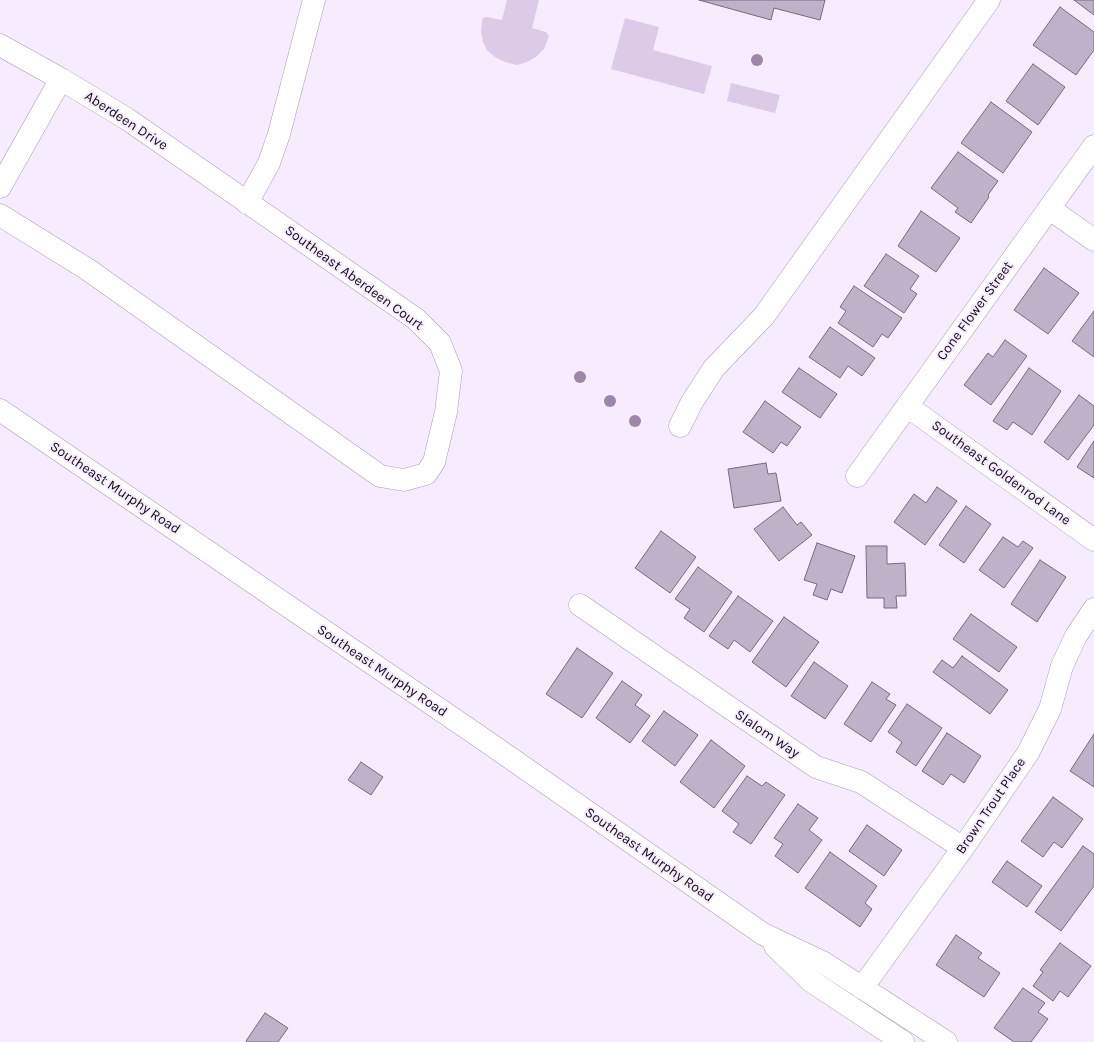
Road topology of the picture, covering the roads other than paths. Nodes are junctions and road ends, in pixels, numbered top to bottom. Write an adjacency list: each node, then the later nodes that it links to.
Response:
1 (314, 0): 7 (street)
2 (989, 0): 13 (street)
3 (0, 45): 4 (street, Aberdeen Drive)
4 (61, 79): 6 (street); 7 (street, Aberdeen Drive)
5 (1094, 146): 8 (street, Cone Flower Street)
6 (0, 187)
7 (247, 203): 9 (street, Southeast Aberdeen Court)
8 (1050, 209): 10 (street); 11 (street, Cone Flower Street)
9 (0, 215)
10 (1094, 240)
11 (907, 406): 14 (street, Cone Flower Street); 15 (street, Southeast Goldenrod Lane)
12 (0, 410): 19 (street, Southeast Murphy Road)
13 (680, 426)
14 (857, 476)
15 (1094, 540)
16 (580, 605): 18 (street, Slalom Way)
17 (1094, 609): 18 (street, Brown Trout Place)
18 (963, 848): 20 (street, Brown Trout Place)
19 (763, 934): 20 (street, Southeast Murphy Road); 21 (street, Southeast Murphy Road)
20 (862, 988): 22 (street, Southeast Murphy Road)
21 (903, 1042)
22 (946, 1042)

